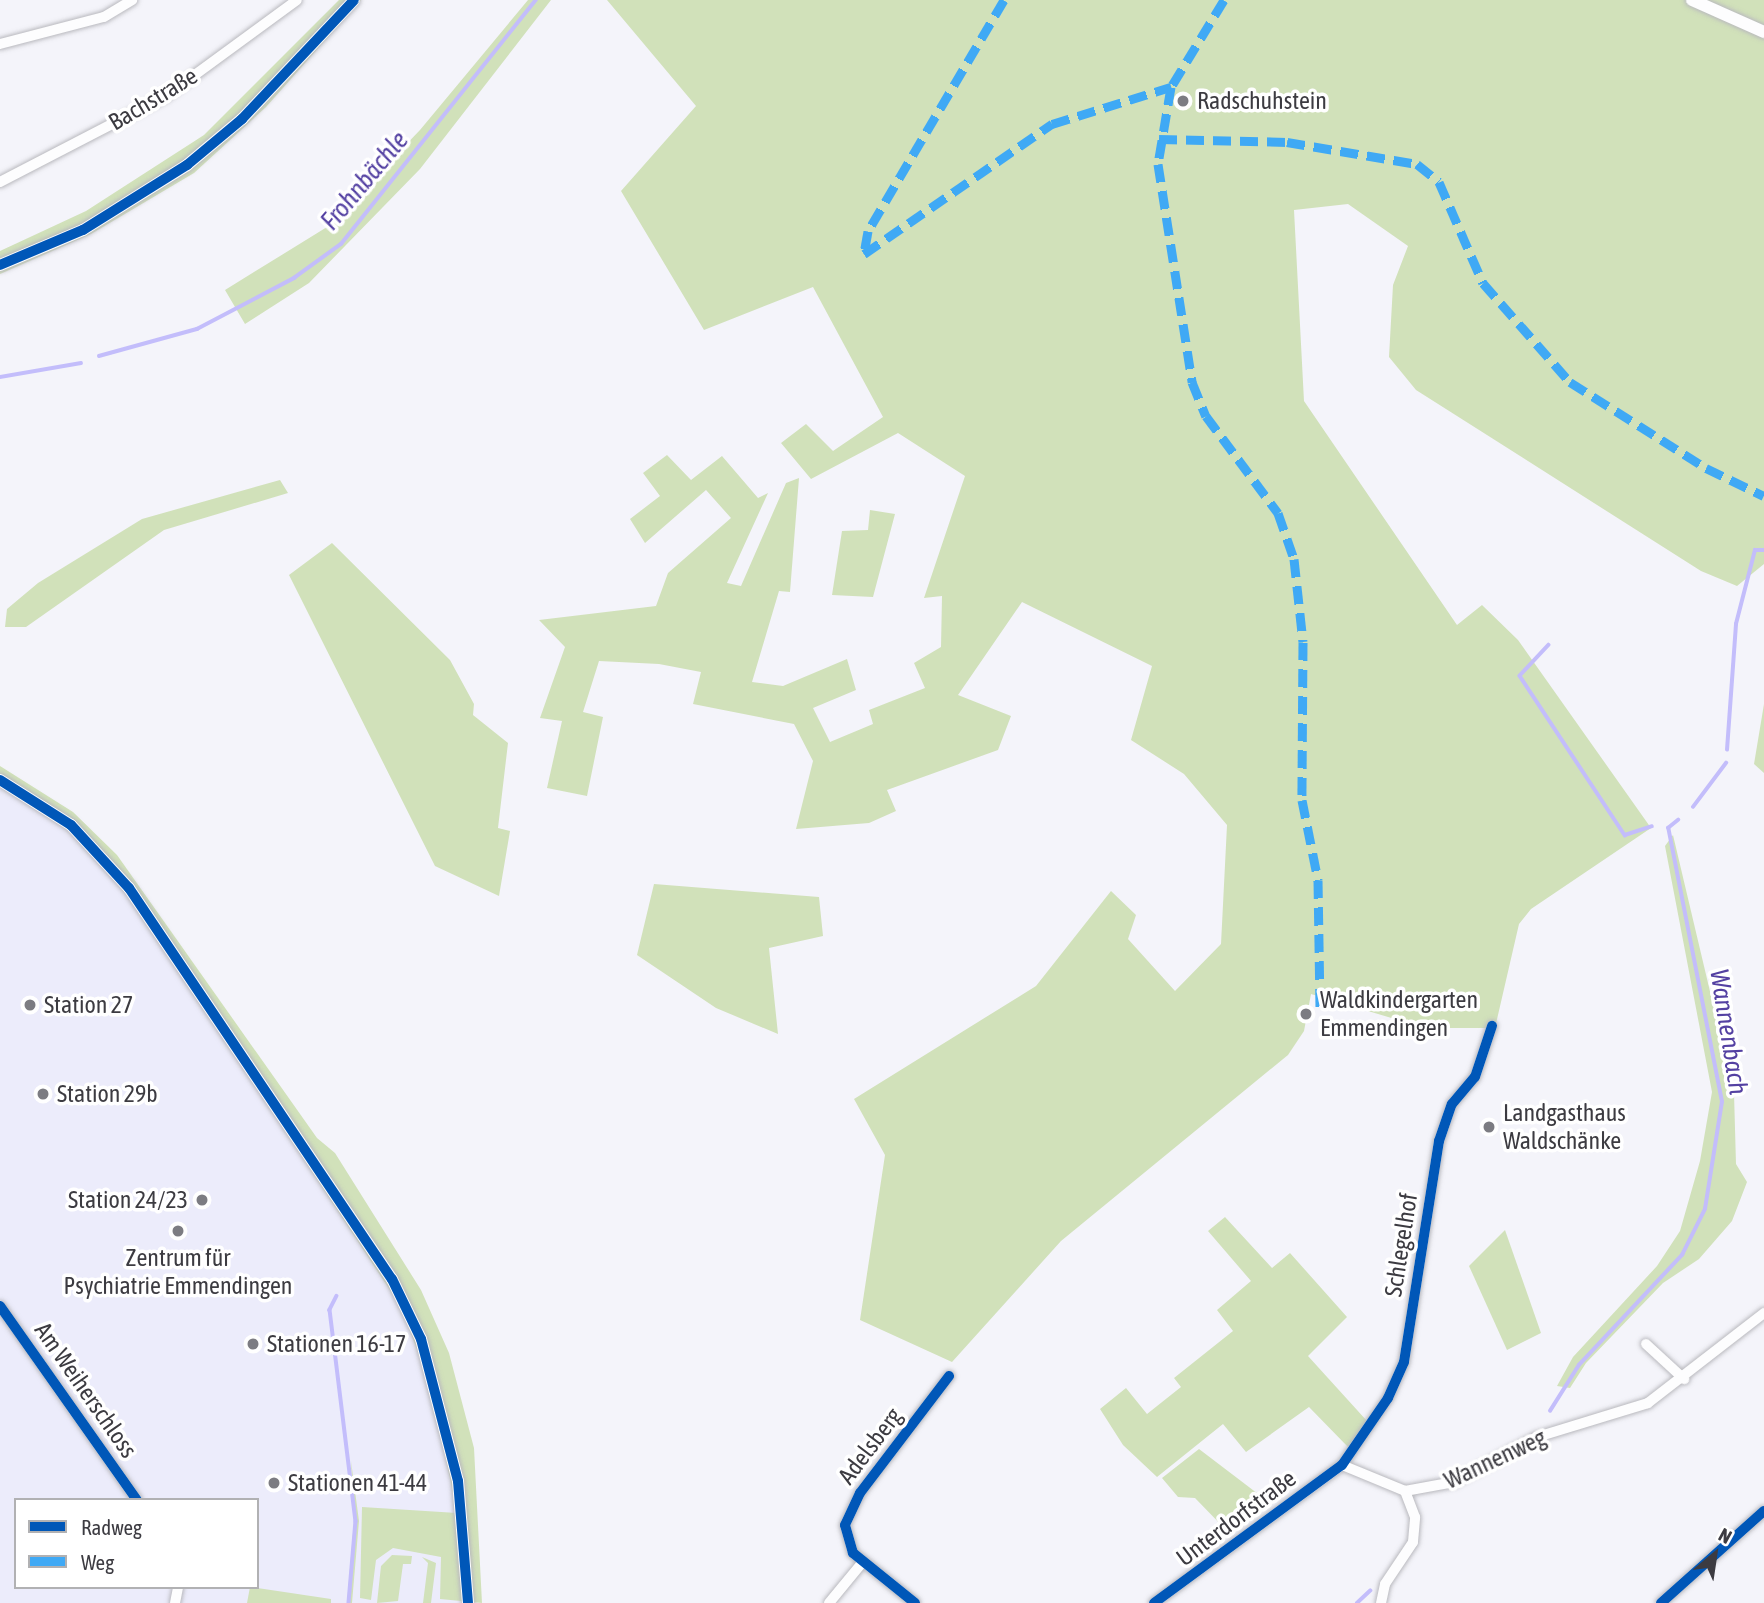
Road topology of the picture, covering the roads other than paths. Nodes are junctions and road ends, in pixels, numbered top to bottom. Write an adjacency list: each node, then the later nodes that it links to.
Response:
1 (132, 0): 6 (street)
2 (297, 0): 7 (street, Bachstraße)
3 (354, 0): 8 (street)
4 (1692, 0): 5 (street)
5 (1764, 32)
6 (0, 44)
7 (0, 181)
8 (0, 265)
9 (0, 780): 22 (street)
10 (1492, 1026): 16 (street, Schlegelhof)
11 (0, 1306): 18 (street, Am Weiherschloss)
12 (1764, 1313): 15 (street, Wannenweg)
13 (1646, 1344): 15 (street)
14 (949, 1376): 20 (street, Adelsberg)
15 (1684, 1379): 17 (street, Wannenweg)
16 (1342, 1465): 17 (street); 25 (street, Unterdorfstraße)
17 (1405, 1491): 21 (street)
18 (136, 1498)
19 (1764, 1511): 26 (street)
20 (862, 1563): 23 (street); 24 (street, Adelsberg)
21 (1379, 1602)
22 (468, 1603)
23 (829, 1603)
24 (915, 1603)
25 (1154, 1603)
26 (1661, 1603)

